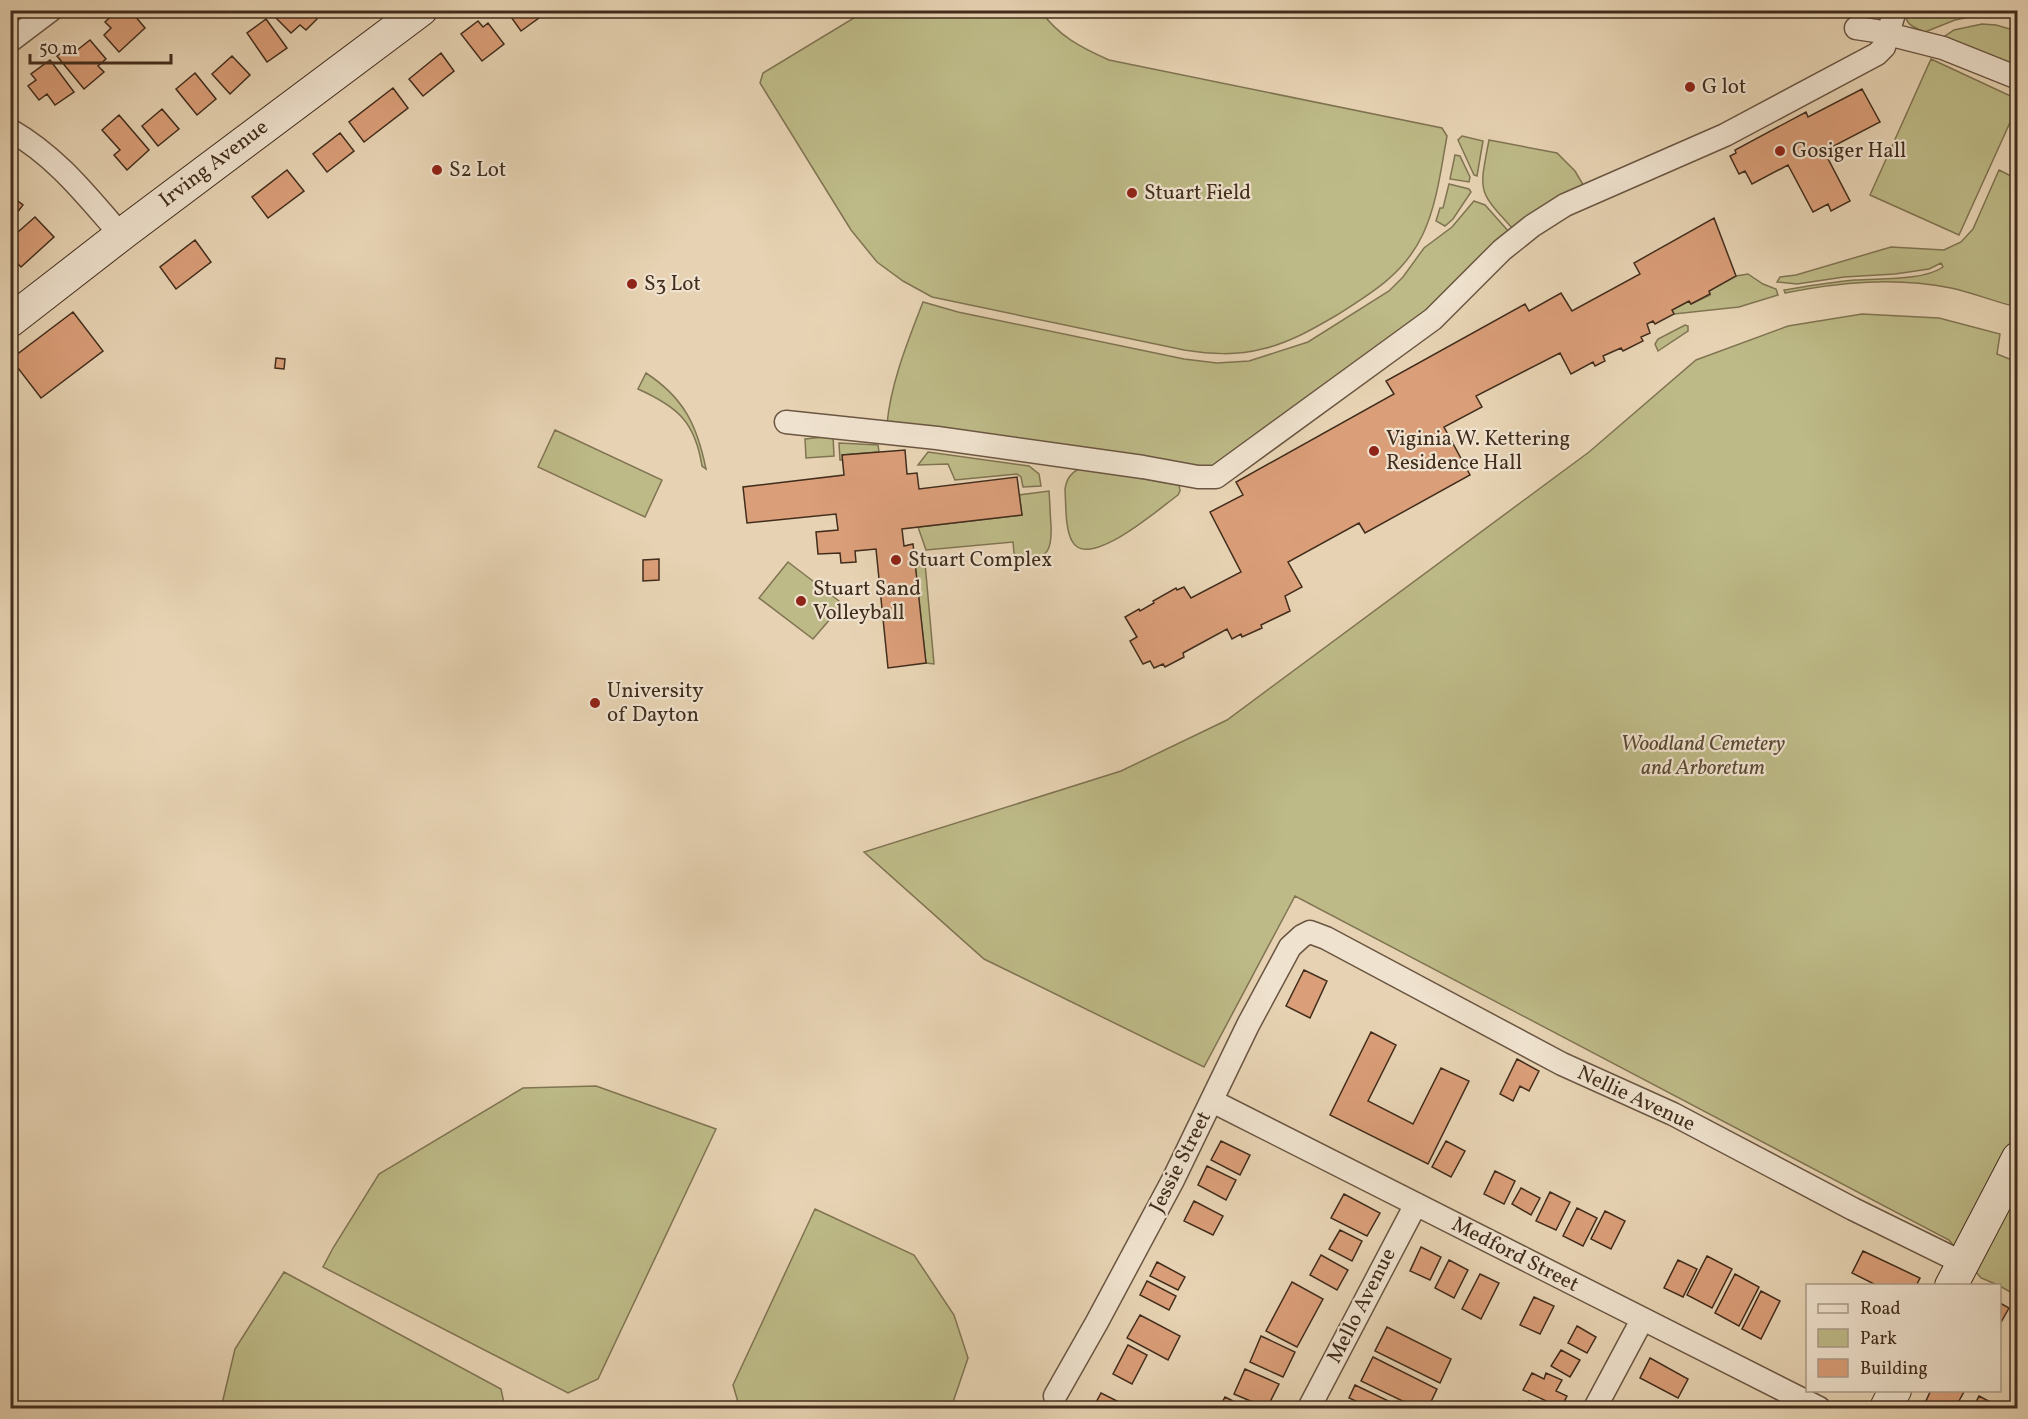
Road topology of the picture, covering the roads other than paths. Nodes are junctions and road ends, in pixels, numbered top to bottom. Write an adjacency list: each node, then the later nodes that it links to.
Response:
1 (51, 10): 6 (street)
2 (421, 10): 9 (street, Irving Avenue)
3 (1895, 10): 5 (street)
4 (1856, 28): 5 (street)
5 (1888, 34): 7 (street); 11 (street)
6 (10, 41)
7 (2018, 78)
8 (10, 130): 9 (street)
9 (121, 235): 10 (street, Irving Avenue)
10 (10, 321)
11 (786, 422)
12 (1310, 932): 13 (street, Jessie Street); 16 (street, Nellie Avenue)
13 (1212, 1101): 15 (street, Medford Street); 19 (street, Jessie Street)
14 (2018, 1158): 16 (street)
15 (1416, 1204): 17 (street, Medford Street); 20 (street, Mello Avenue)
16 (1957, 1274)
17 (1642, 1320): 21 (street); 22 (street, Medford Street)
18 (1894, 1392): 23 (street)
19 (1055, 1396)
20 (1309, 1408)
21 (1595, 1408)
22 (1819, 1408)
23 (1886, 1408)

